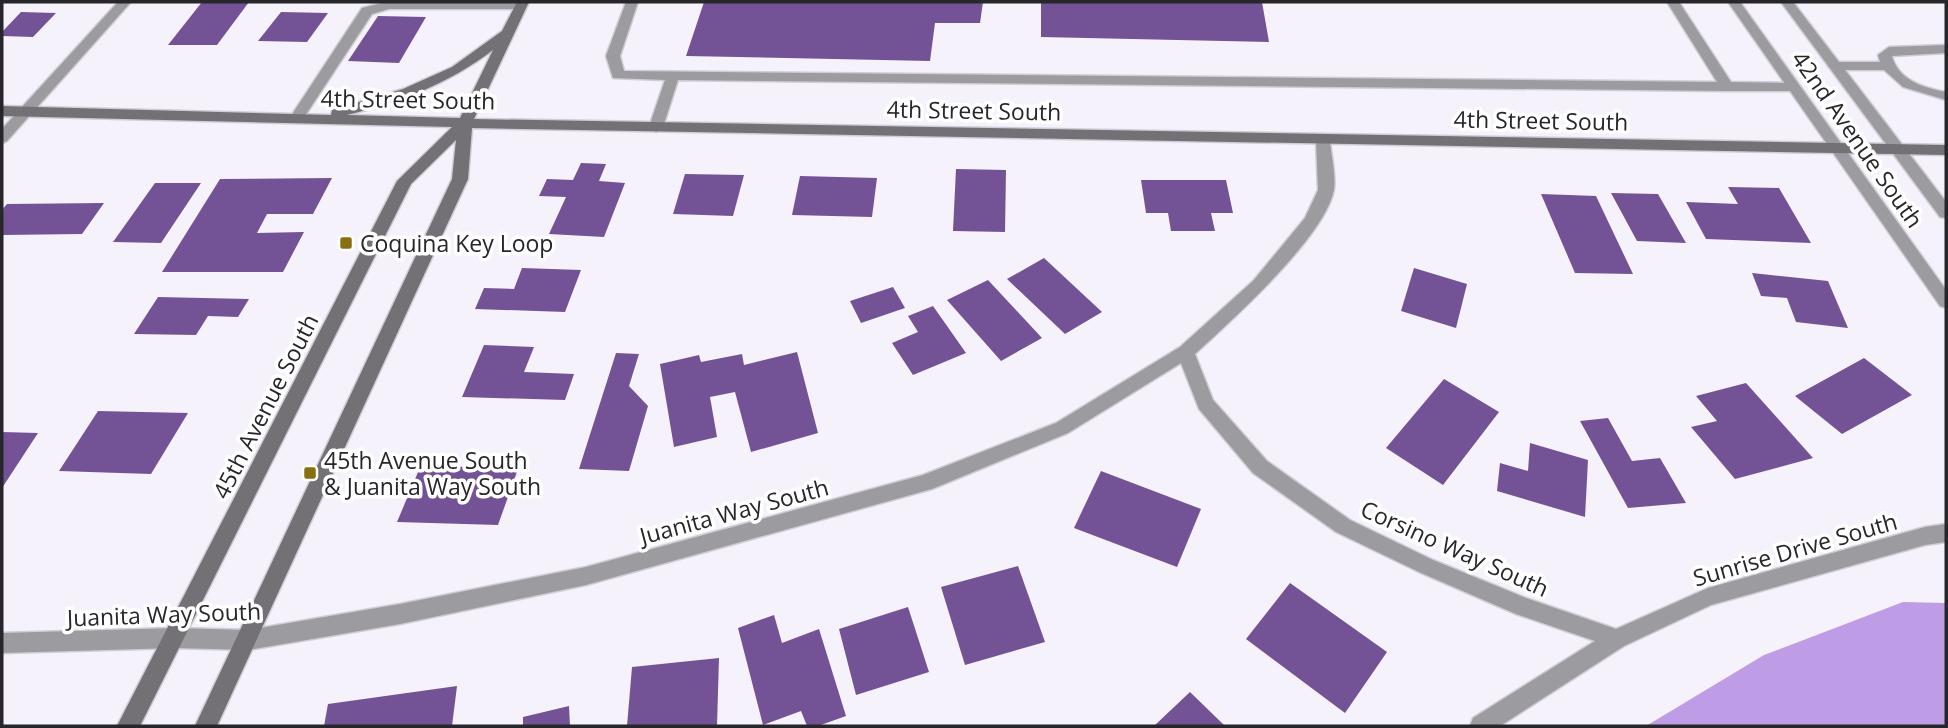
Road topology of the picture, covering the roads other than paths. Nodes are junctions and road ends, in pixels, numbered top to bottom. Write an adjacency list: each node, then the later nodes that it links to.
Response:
1 (125, 2): 16 (street)
2 (632, 2): 11 (street)
3 (1673, 2): 12 (street)
4 (1734, 2): 13 (street, 42nd Avenue South)
5 (1787, 2): 9 (street, 42nd Avenue South)
6 (522, 4): 7 (street, 45th Avenue South); 17 (street)
7 (508, 34): 17 (street); 18 (street, 45th Avenue South)
8 (1946, 49): 10 (street)
9 (1835, 66): 10 (street); 23 (street, 42nd Avenue South)
10 (1887, 66): 14 (street)
11 (673, 76): 12 (street); 19 (street)
12 (1727, 87): 13 (street)
13 (1793, 87): 22 (street, 42nd Avenue South)
14 (1946, 96)
15 (2, 111): 16 (street, 4th Street South)
16 (26, 111): 17 (street, 4th Street South); 20 (street)
17 (303, 119): 18 (street, 4th Street South)
18 (465, 123): 19 (street, 4th Street South); 29 (street, 45th Avenue South); 31 (street, 45th Avenue South)
19 (656, 127): 21 (street, 4th Street South)
20 (2, 138)
21 (1324, 140): 22 (street, 4th Street South); 27 (street, Juanita Way South)
22 (1835, 148): 23 (street, 4th Street South); 26 (street, 42nd Avenue South)
23 (1898, 149): 24 (street, 4th Street South); 25 (street, 42nd Avenue South)
24 (1946, 150)
25 (1946, 213)
26 (1946, 302)
27 (1186, 352): 30 (street, Corsino Way South); 31 (street, Juanita Way South)
28 (1946, 533): 30 (street, Sunrise Drive South)
29 (176, 638): 31 (street, Juanita Way South); 32 (street, Juanita Way South); 33 (street, 45th Avenue South)
30 (1617, 639): 35 (street, Sunrise Drive South)
31 (248, 640): 34 (street, 45th Avenue South)
32 (2, 643)
33 (128, 726)
34 (206, 726)
35 (1481, 726)

